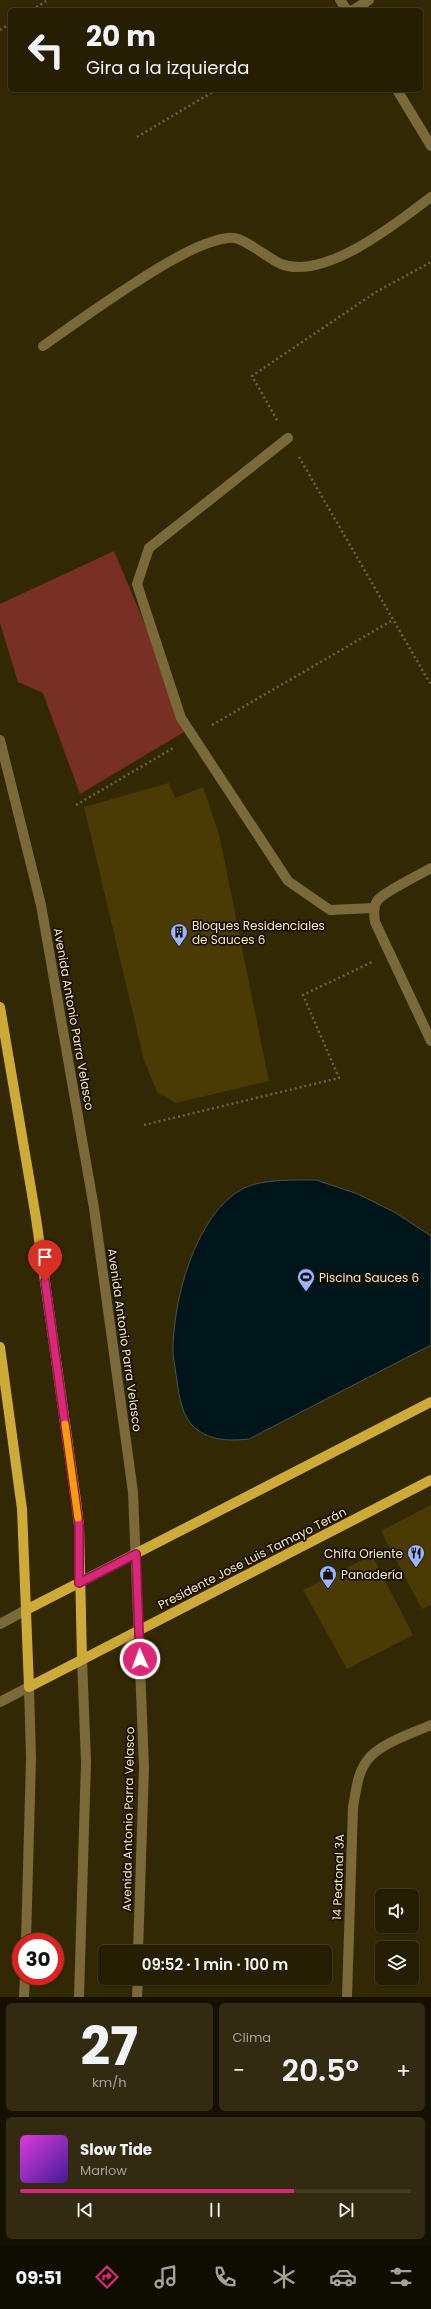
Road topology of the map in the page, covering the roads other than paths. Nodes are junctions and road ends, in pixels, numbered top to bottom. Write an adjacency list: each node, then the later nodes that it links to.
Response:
1 (369, 0): 2 (street)
2 (356, 8)
3 (398, 92): 4 (street)
4 (431, 146)
5 (431, 197): 6 (street)
6 (44, 346)
7 (288, 438): 10 (street)
8 (0, 740): 16 (street, Avenida Antonio Parra Velasco)
9 (431, 868): 10 (street)
10 (374, 908): 12 (street)
11 (0, 1007): 17 (main road)
12 (431, 1041)
13 (0, 1347): 18 (main road)
14 (431, 1402): 16 (main road)
15 (431, 1480): 20 (main road, Presidente Jose Luis Tamayo Terán)
16 (136, 1554): 17 (main road); 20 (street, Avenida Antonio Parra Velasco)
17 (79, 1583): 18 (main road); 21 (main road)
18 (26, 1610): 19 (street); 22 (main road)
19 (0, 1624)
20 (138, 1630): 21 (main road, Presidente Jose Luis Tamayo Terán); 26 (street, Avenida Antonio Parra Velasco)
21 (82, 1659): 22 (main road, Presidente Jose Luis Tamayo Terán); 30 (street)
22 (29, 1687): 23 (street, Presidente Jose Luis Tamayo Terán); 25 (street)
23 (0, 1702)
24 (431, 1725): 32 (street, 14 Peatonal 3A)
25 (26, 1933)
26 (138, 1945)
27 (25, 1985): 29 (street)
28 (138, 1985): 31 (street)
29 (24, 1997)
30 (79, 1997)
31 (137, 1997)
32 (347, 1997)

